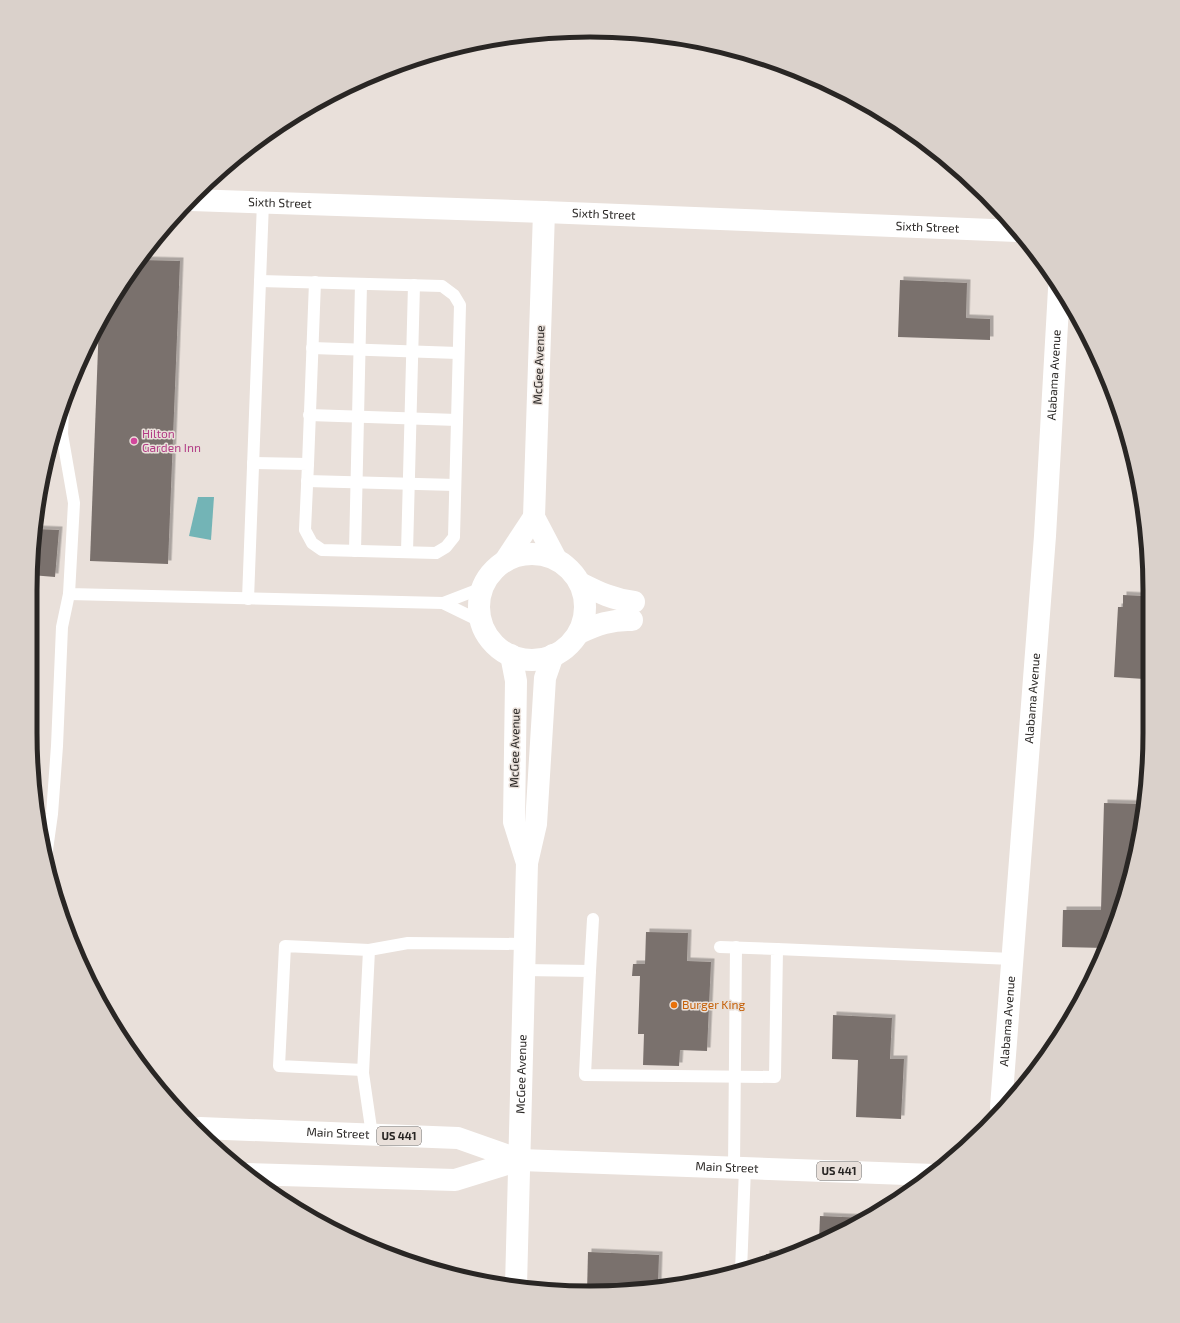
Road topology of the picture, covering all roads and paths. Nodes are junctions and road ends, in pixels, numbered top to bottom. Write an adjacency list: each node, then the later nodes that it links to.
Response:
1 (198, 200): 2 (street, Sixth Street)
2 (263, 202): 3 (street, Sixth Street); 5 (lane)
3 (544, 212): 4 (street, Sixth Street); 25 (street, McGee Avenue)
4 (1011, 231)
5 (260, 281): 6 (lane); 19 (lane)
6 (315, 282): 7 (lane); 10 (lane)
7 (361, 284): 8 (lane); 11 (lane)
8 (414, 285): 12 (lane); 13 (lane)
9 (1059, 297): 47 (street, Alabama Avenue)
10 (312, 348): 11 (lane); 14 (lane)
11 (360, 350): 12 (lane); 15 (lane)
12 (412, 351): 13 (lane); 16 (lane)
13 (458, 353): 17 (lane)
14 (309, 415): 15 (lane); 20 (lane)
15 (358, 416): 16 (lane); 22 (lane)
16 (411, 418): 17 (lane); 23 (lane)
17 (457, 420): 24 (lane)
18 (62, 425): 32 (lane)
19 (253, 463): 20 (lane); 33 (lane)
20 (308, 464): 21 (lane)
21 (307, 481): 22 (lane); 26 (lane)
22 (357, 482): 23 (lane); 26 (lane)
23 (409, 484): 24 (lane); 27 (lane)
24 (455, 485): 27 (lane)
25 (534, 517): 28 (street, McGee Avenue); 29 (street)
26 (355, 551): 27 (lane)
27 (407, 552)
28 (556, 559): 29 (street); 30 (street)
29 (505, 561): 31 (street)
30 (580, 583): 36 (street); 36 (street)
31 (482, 588): 34 (lane); 35 (street)
32 (69, 594): 33 (lane); 39 (lane)
33 (248, 599): 34 (lane)
34 (443, 603): 35 (lane)
35 (482, 622): 37 (street)
36 (579, 633): 38 (street)
37 (511, 655): 38 (street); 40 (street, McGee Avenue)
38 (553, 655): 40 (street, McGee Avenue)
39 (48, 842)
40 (527, 863): 42 (street, McGee Avenue)
41 (593, 919): 49 (lane)
42 (524, 944): 46 (lane); 48 (street, McGee Avenue)
43 (720, 947): 44 (lane)
44 (736, 948): 45 (lane); 51 (lane)
45 (777, 948): 47 (lane); 51 (lane)
46 (369, 950): 50 (lane); 50 (lane)
47 (1012, 959): 52 (street, Alabama Avenue)
48 (524, 970): 49 (lane); 55 (street, McGee Avenue)
49 (590, 971): 51 (lane)
50 (363, 1070): 54 (lane)
51 (734, 1077): 56 (lane)
52 (1001, 1103)
53 (203, 1128): 54 (street, Main Street / US 441)
54 (372, 1135): 55 (street, Main Street / US 441)
55 (520, 1160): 56 (street, Main Street / US 441); 57 (street, Main Street / US 441); 60 (street, McGee Avenue)
56 (739, 1168): 58 (street, Main Street / US 441); 59 (lane)
57 (256, 1174)
58 (923, 1175)
59 (741, 1265)
60 (516, 1281)

